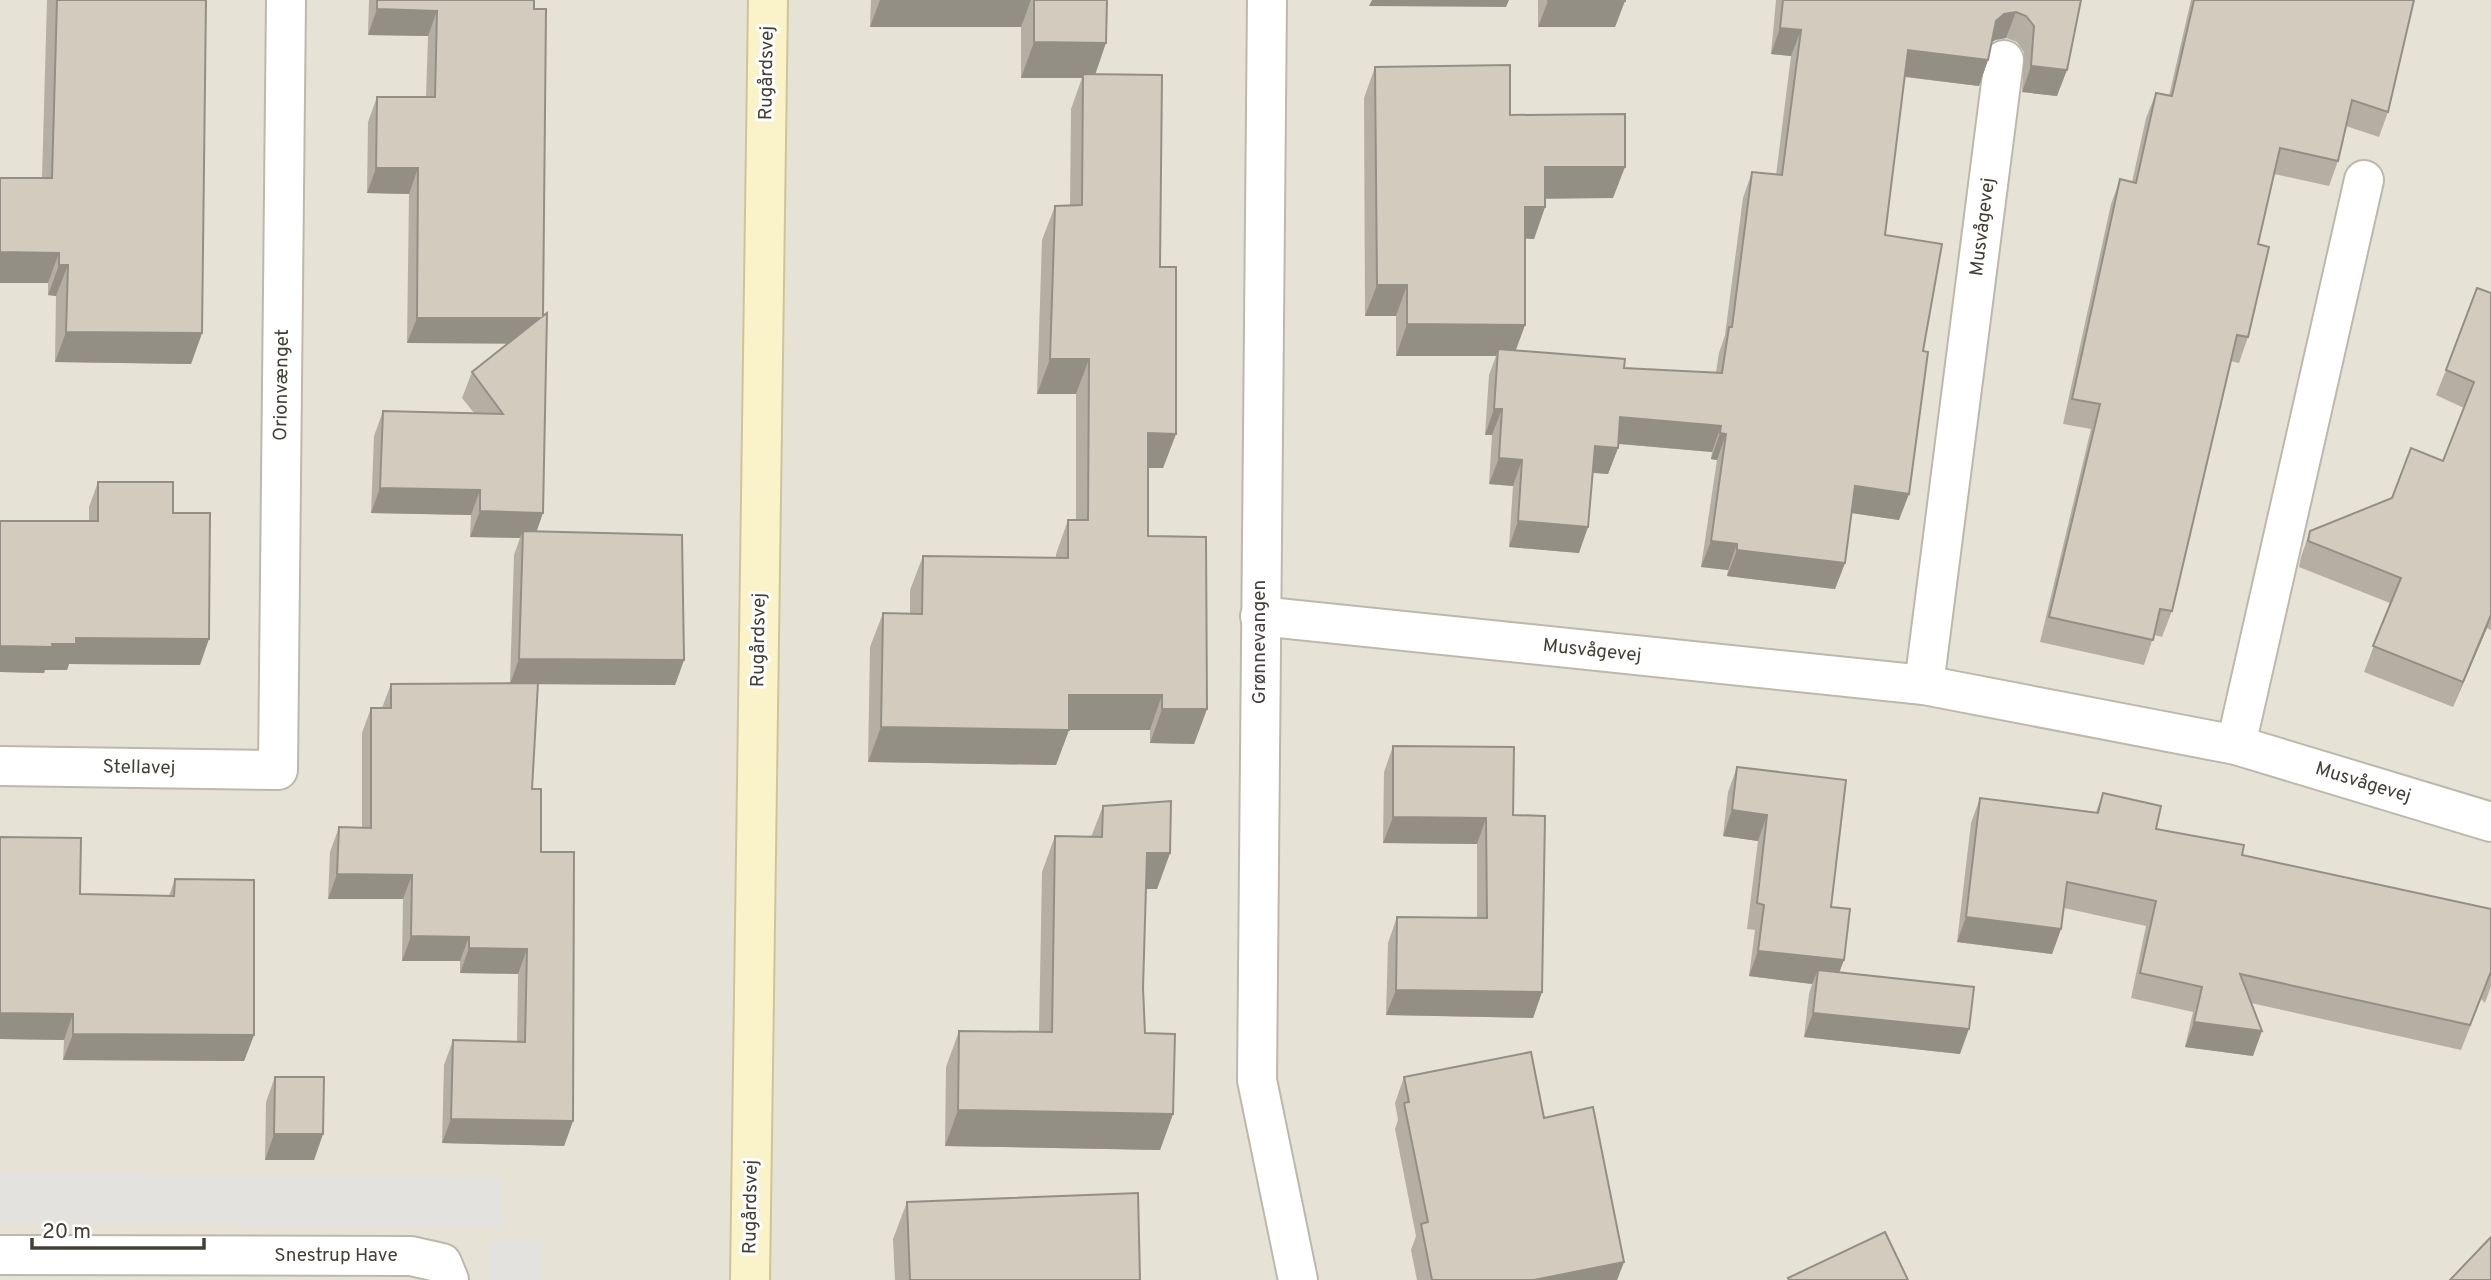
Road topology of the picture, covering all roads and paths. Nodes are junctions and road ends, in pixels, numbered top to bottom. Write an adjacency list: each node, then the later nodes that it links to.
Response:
1 (286, 0): 10 (street, Orionvænget)
2 (768, 0): 14 (main road, Rugårdsvej)
3 (1267, 0): 6 (street, Grønnevangen)
4 (2004, 60): 7 (street, Musvågevej)
5 (2364, 180): 8 (street)
6 (1260, 617): 7 (street, Musvågevej); 15 (street, Grønnevangen)
7 (1924, 685): 8 (street, Musvågevej)
8 (2236, 745): 11 (street, Musvågevej)
9 (0, 766): 10 (street, Stellavej)
10 (278, 770)
11 (2491, 822)
12 (0, 1255): 13 (street, Snestrup Have)
13 (449, 1280)
14 (750, 1280)
15 (1298, 1280)

